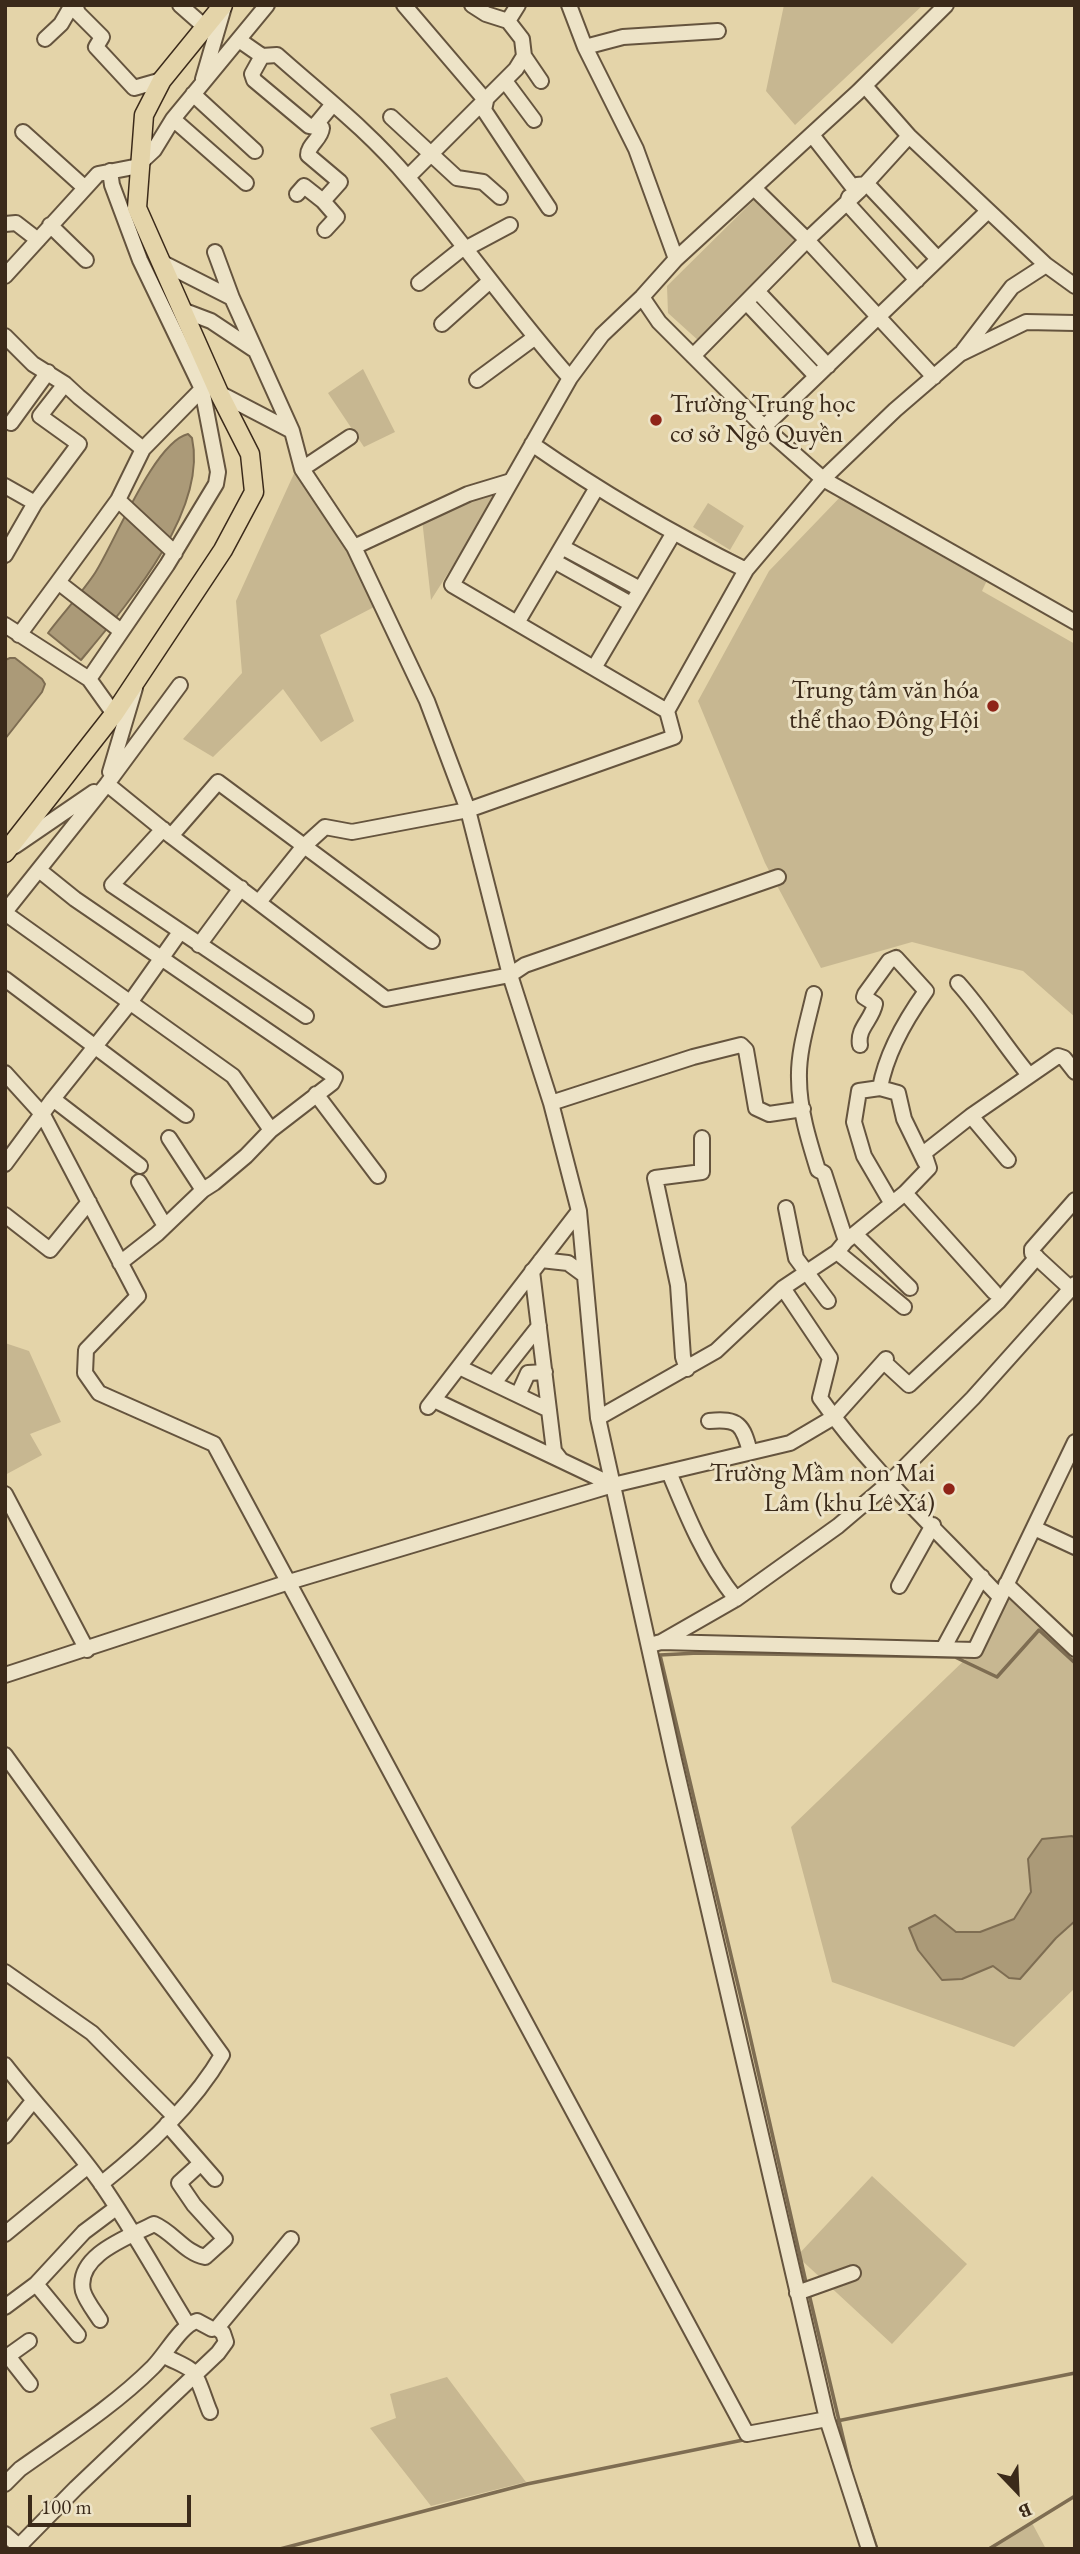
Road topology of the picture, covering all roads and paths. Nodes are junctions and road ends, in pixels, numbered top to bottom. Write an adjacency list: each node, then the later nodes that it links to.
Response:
1 (74, 5): 13 (street); 18 (street)
2 (180, 5): 11 (street)
3 (223, 5): 11 (main road); 22 (street)
4 (267, 5): 14 (street)
5 (404, 5): 23 (street)
6 (472, 5): 10 (street)
7 (518, 5): 10 (street)
8 (569, 5): 15 (street)
9 (946, 5): 21 (street)
10 (508, 21): 17 (street)
11 (205, 27): 18 (main road)
12 (718, 31): 15 (street)
13 (45, 39)
14 (239, 40): 16 (street); 22 (street)
15 (585, 47): 55 (street)
16 (262, 56): 24 (street); 28 (street)
17 (524, 56): 19 (street); 20 (street)
18 (162, 80): 34 (main road)
19 (505, 80): 23 (street); 27 (street)
20 (541, 81)
21 (865, 86): 30 (street); 31 (street)
22 (198, 89): 26 (street); 32 (street)
23 (486, 102): 33 (street); 45 (street)
24 (333, 104): 28 (street); 36 (street)
25 (391, 117): 33 (street)
26 (173, 119): 34 (street); 37 (street)
27 (534, 120)
28 (317, 123): 43 (street)
29 (23, 132): 39 (street)
30 (812, 135): 38 (street); 40 (street)
31 (909, 136): 38 (street); 46 (street)
32 (255, 150)
33 (431, 153): 36 (street); 42 (street)
34 (139, 164): 35 (street); 58 (main road)
35 (110, 172): 39 (street); 84 (street)
36 (408, 177): 53 (street)
37 (246, 183)
38 (860, 185): 44 (street); 56 (street)
39 (84, 187): 48 (street)
40 (754, 188): 52 (street); 55 (street)
41 (297, 194): 43 (street)
42 (500, 197)
43 (323, 201): 50 (street)
44 (847, 203): 52 (street); 61 (street)
45 (549, 208)
46 (988, 211): 56 (street); 59 (street)
47 (5, 225): 51 (street)
48 (50, 225): 51 (street); 57 (street)
49 (510, 225): 53 (street)
50 (325, 230)
51 (38, 240): 60 (street)
52 (807, 240): 67 (street); 69 (street)
53 (465, 248): 62 (street); 63 (street)
54 (215, 252): 66 (street)
55 (676, 259): 65 (street)
56 (939, 259): 61 (street)
57 (86, 260)
58 (161, 262): 66 (street); 68 (main road)
59 (1046, 265): 64 (street); 75 (street)
60 (5, 276)
61 (917, 280): 69 (street)
62 (491, 281): 71 (street); 73 (street)
63 (419, 283)
64 (1075, 286)
65 (642, 297): 76 (street); 81 (street)
66 (232, 298): 74 (street)
67 (752, 298): 76 (street); 77 (street); 79 (street)
68 (182, 310): 74 (street); 84 (main road)
69 (877, 318): 77 (street); 80 (street)
70 (1075, 323): 75 (street)
71 (442, 324)
72 (5, 336): 78 (street)
73 (534, 338): 81 (street); 82 (street)
74 (253, 349): 87 (street)
75 (960, 354): 80 (street)
76 (694, 356): 86 (street)
77 (828, 366): 79 (street)
78 (48, 372): 83 (street); 85 (street)
79 (816, 376): 86 (street)
80 (934, 377): 92 (street)
81 (570, 378): 89 (street)
82 (477, 380)
83 (65, 384): 90 (street); 97 (street)
84 (211, 391): 87 (street); 90 (street); 101 (street); 114 (main road)
85 (11, 423)
86 (764, 427): 92 (street)
87 (292, 431): 91 (street)
88 (350, 437): 91 (street)
89 (532, 444): 93 (street); 95 (street)
90 (142, 449): 96 (street)
91 (302, 469): 99 (street)
92 (823, 479): 104 (street); 108 (street)
93 (511, 481): 99 (street); 109 (street)
94 (5, 486): 97 (street)
95 (596, 489): 98 (street); 100 (street)
96 (118, 500): 101 (street); 105 (street)
97 (35, 503): 102 (street)
98 (673, 534): 104 (street); 106 (street)
99 (354, 547): 120 (street)
100 (562, 547): 103 (street); 106 (street)
101 (174, 553): 111 (street)
102 (5, 555)
103 (554, 561): 107 (street); 109 (street)
104 (746, 570): 117 (street)
105 (58, 582): 111 (street); 112 (street)
106 (640, 589): 107 (street)
107 (631, 604): 113 (street)
108 (1075, 622)
109 (517, 623): 113 (street)
110 (5, 625): 112 (street)
111 (121, 631): 115 (street)
112 (19, 635): 115 (street)
113 (594, 668): 117 (street)
114 (138, 676): 118 (main road); 119 (street)
115 (89, 679): 118 (street)
116 (180, 685): 119 (street)
117 (667, 710): 120 (street)
118 (114, 714): 123 (main road)
119 (107, 783): 121 (street); 123 (street); 124 (street)
120 (467, 810): 122 (street); 133 (street)
121 (167, 832): 122 (street); 126 (street); 129 (street)
122 (304, 846): 127 (street); 130 (street)
123 (6, 853)
124 (39, 870): 128 (street); 132 (street)
125 (778, 877): 133 (street)
126 (241, 888): 127 (street); 131 (street)
127 (259, 902): 133 (street)
128 (5, 913): 137 (street)
129 (180, 932): 131 (street); 132 (street)
130 (432, 942)
131 (199, 945): 138 (street)
132 (161, 959): 137 (street); 145 (street)
133 (510, 975): 147 (street)
134 (5, 979): 140 (street)
135 (958, 983): 143 (street)
136 (814, 994): 148 (street)
137 (129, 1004): 140 (street); 152 (street)
138 (306, 1016)
139 (860, 1045): 144 (street)
140 (96, 1046): 146 (street); 150 (street)
141 (1075, 1072): 143 (street)
142 (5, 1073): 149 (street)
143 (1029, 1075): 151 (street)
144 (880, 1088): 158 (street); 165 (street)
145 (316, 1094): 152 (street); 159 (street)
146 (53, 1099): 149 (street); 157 (street)
147 (551, 1104): 148 (street); 167 (street)
148 (803, 1109): 170 (street)
149 (43, 1115): 156 (street); 164 (street)
150 (186, 1115)
151 (971, 1116): 155 (street); 158 (street)
152 (271, 1130): 161 (street)
153 (169, 1138): 161 (street)
154 (702, 1138): 185 (street)
155 (1008, 1160)
156 (5, 1164)
157 (140, 1166)
158 (929, 1168): 162 (street)
159 (378, 1176)
160 (139, 1182): 169 (street)
161 (202, 1190): 169 (street)
162 (905, 1193): 165 (street); 179 (street)
163 (1075, 1200): 171 (street)
164 (89, 1202): 168 (street); 172 (street)
165 (892, 1204): 170 (street)
166 (786, 1208): 174 (street)
167 (579, 1211): 173 (street); 175 (street)
168 (5, 1215)
169 (165, 1226): 172 (street)
170 (846, 1243): 174 (street); 178 (street); 181 (street)
171 (1037, 1257): 176 (street); 191 (street)
172 (120, 1263): 205 (street)
173 (537, 1266): 175 (street); 182 (street); 184 (street)
174 (806, 1273): 177 (street); 180 (street)
175 (583, 1274): 192 (street)
176 (1072, 1286): 198 (street)
177 (783, 1288): 185 (street); 191 (street)
178 (910, 1288)
179 (994, 1292)
180 (828, 1301)
181 (904, 1307)
182 (539, 1326): 183 (street); 186 (street)
183 (514, 1358): 187 (street); 188 (street)
184 (459, 1367): 188 (street); 196 (street)
185 (687, 1370): 192 (street)
186 (545, 1372): 187 (street); 190 (street)
187 (528, 1373): 189 (street)
188 (494, 1383): 189 (street)
189 (518, 1395): 190 (street)
190 (550, 1410): 196 (street)
191 (834, 1417): 195 (street); 198 (street)
192 (598, 1418): 199 (street)
193 (709, 1421): 195 (street)
194 (1075, 1442): 202 (street)
195 (750, 1452): 197 (street)
196 (561, 1460): 199 (street)
197 (669, 1472): 199 (street); 208 (street)
198 (891, 1481): 201 (street); 208 (street)
199 (613, 1485): 205 (street); 210 (street)
200 (5, 1494): 212 (street)
201 (933, 1525): 204 (street); 206 (street)
202 (1034, 1528): 203 (street); 207 (street)
203 (1075, 1547)
204 (982, 1577): 207 (street); 211 (street)
205 (289, 1582): 212 (street); 242 (street)
206 (899, 1586)
207 (1003, 1590): 209 (street); 211 (street)
208 (736, 1599): 210 (street)
209 (1073, 1643)
210 (655, 1644): 211 (street); 230 (street)
211 (943, 1649)
212 (87, 1650): 213 (street)
213 (5, 1675)
214 (5, 1755): 218 (street)
215 (5, 1972): 218 (street)
216 (5, 2066): 217 (street)
217 (33, 2101): 219 (street); 221 (street)
218 (170, 2120): 220 (street); 223 (street)
219 (5, 2136)
220 (201, 2163): 222 (street); 226 (street)
221 (88, 2166): 223 (street); 225 (street)
222 (215, 2179)
223 (101, 2184): 224 (street)
224 (116, 2208): 226 (street); 229 (street)
225 (5, 2234)
226 (132, 2234): 232 (street); 233 (street)
227 (291, 2239): 234 (street)
228 (853, 2273): 230 (street)
229 (36, 2284): 231 (street); 235 (street)
230 (804, 2291): 242 (street)
231 (5, 2307)
232 (100, 2320)
233 (188, 2325): 234 (street); 238 (street)
234 (217, 2328): 239 (street)
235 (78, 2335)
236 (29, 2341): 237 (street)
237 (6, 2356): 240 (street)
238 (165, 2356): 239 (street); 243 (street)
239 (196, 2375): 241 (street); 245 (street)
240 (30, 2384)
241 (210, 2412)
242 (827, 2419): 246 (street)
243 (5, 2484)
244 (5, 2534): 245 (street)
245 (20, 2547)
246 (869, 2549)

